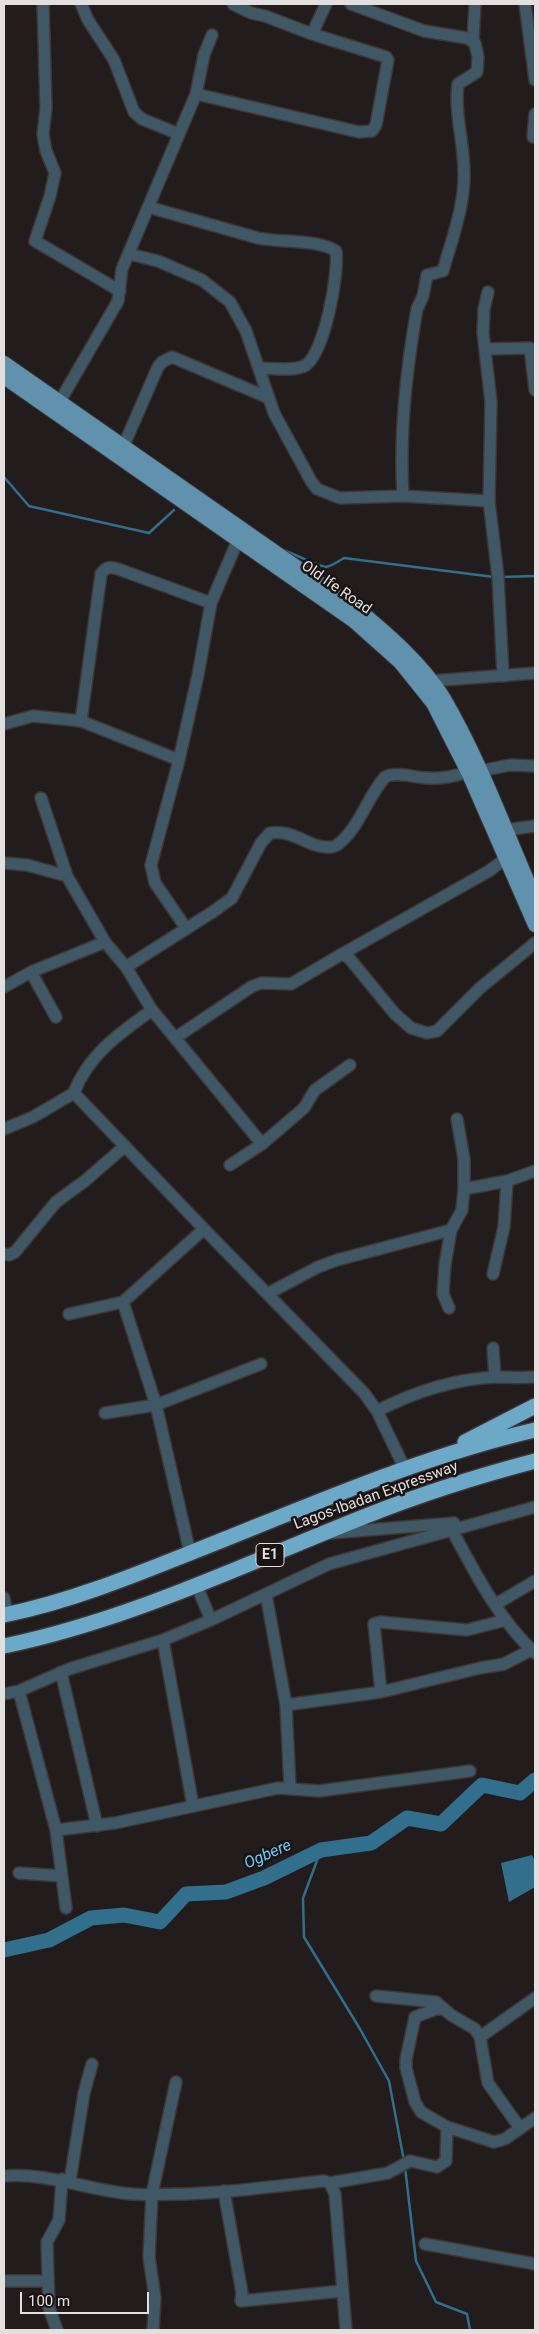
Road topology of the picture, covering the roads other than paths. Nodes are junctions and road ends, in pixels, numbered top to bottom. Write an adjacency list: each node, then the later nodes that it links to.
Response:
1 (43, 4): 18 (street)
2 (81, 4): 14 (street)
3 (233, 4): 8 (street)
4 (326, 4): 8 (street)
5 (351, 4): 10 (street)
6 (475, 4): 10 (street)
7 (525, 4): 11 (street)
8 (312, 34): 12 (street)
9 (212, 35): 12 (street)
10 (473, 41): 28 (street)
11 (535, 80)
12 (196, 94): 14 (street)
13 (535, 114): 15 (street)
14 (179, 134): 16 (street)
15 (533, 137)
16 (148, 207): 17 (street); 22 (street)
17 (129, 254): 18 (street); 22 (street)
18 (120, 291): 26 (street)
19 (488, 292): 20 (street)
20 (486, 349): 24 (street); 29 (street)
21 (4, 363): 26 (main road, Old Ife Road)
22 (260, 368): 25 (street)
23 (4, 377): 26 (main road, Old Ife Road)
24 (535, 390)
25 (268, 398): 27 (street); 28 (street)
26 (56, 407): 27 (main road, Old Ife Road); 30 (main road, Old Ife Road)
27 (124, 447): 31 (main road, Old Ife Road)
28 (403, 496): 29 (street)
29 (488, 501): 34 (street)
30 (238, 540): 31 (main road, Old Ife Road); 32 (street)
31 (305, 580): 35 (main road, Old Ife Road); 40 (main road, Old Ife Road)
32 (210, 603): 36 (street); 38 (street)
33 (535, 673): 34 (street)
34 (503, 676): 35 (street)
35 (431, 681): 40 (main road, Old Ife Road)
36 (81, 721): 37 (street); 38 (street)
37 (4, 724)
38 (179, 760): 49 (street)
39 (535, 766): 40 (street)
40 (474, 772): 43 (main road, Old Ife Road); 44 (main road, Old Ife Road); 49 (street)
41 (41, 798): 46 (street)
42 (535, 826): 43 (street)
43 (504, 830): 47 (main road, Old Ife Road)
44 (505, 859): 48 (main road, Old Ife Road); 52 (street)
45 (4, 863): 46 (street)
46 (67, 876): 50 (street)
47 (535, 899)
48 (535, 925)
49 (186, 928): 53 (street)
50 (105, 942): 53 (street); 54 (street)
51 (535, 943): 52 (street)
52 (342, 954): 58 (street)
53 (126, 967): 56 (street)
54 (31, 972): 55 (street); 57 (street)
55 (4, 987)
56 (152, 1010): 58 (street); 60 (street)
57 (56, 1017)
58 (175, 1038): 63 (street)
59 (350, 1065): 63 (street)
60 (74, 1093): 62 (street); 64 (street)
61 (458, 1118): 68 (street)
62 (4, 1129)
63 (262, 1144): 65 (street)
64 (126, 1146): 69 (street); 71 (street)
65 (230, 1166)
66 (535, 1172): 67 (street)
67 (507, 1181): 68 (street); 72 (street)
68 (464, 1189): 70 (street)
69 (204, 1230): 73 (street); 74 (street)
70 (452, 1230): 73 (street); 75 (street)
71 (4, 1254)
72 (493, 1274)
73 (269, 1293): 83 (street)
74 (123, 1302): 76 (street); 81 (street)
75 (449, 1308)
76 (69, 1314)
77 (493, 1348): 80 (street)
78 (261, 1364): 81 (street)
79 (535, 1377): 80 (street)
80 (496, 1378): 83 (street)
81 (156, 1405): 84 (street); 93 (street)
82 (535, 1406): 86 (highway)
83 (377, 1411): 88 (street)
84 (105, 1413)
85 (535, 1430): 86 (highway, Lagos-Ibadan Expressway / E1)
86 (441, 1457): 88 (highway, Lagos-Ibadan Expressway / E1)
87 (535, 1461): 92 (highway, Lagos-Ibadan Expressway / E1)
88 (405, 1469): 93 (highway, Lagos-Ibadan Expressway / E1)
89 (535, 1507): 90 (street)
90 (483, 1520): 91 (street); 92 (street)
91 (452, 1530): 96 (street); 98 (street)
92 (322, 1534): 95 (highway, Lagos-Ibadan Expressway / E1)
93 (190, 1553): 99 (highway, Lagos-Ibadan Expressway / E1)
94 (535, 1581): 98 (street)
95 (196, 1584): 100 (street); 103 (highway, Lagos-Ibadan Expressway / E1)
96 (266, 1594): 100 (street); 109 (street)
97 (4, 1598): 99 (street)
98 (496, 1604): 101 (street)
99 (6, 1614)
100 (211, 1620): 102 (street)
101 (506, 1620): 104 (street); 107 (street)
102 (163, 1640): 105 (street); 112 (street)
103 (4, 1646)
104 (533, 1651): 107 (street)
105 (61, 1672): 106 (street); 113 (street)
106 (19, 1691): 108 (street); 114 (street)
107 (381, 1692): 109 (street)
108 (4, 1694)
109 (286, 1705): 111 (street)
110 (470, 1771): 111 (street)
111 (290, 1788): 112 (street)
112 (193, 1806): 113 (street)
113 (97, 1826): 114 (street)
114 (56, 1830): 116 (street)
115 (19, 1873): 116 (street)
116 (62, 1876): 117 (street)
117 (66, 1908)
118 (376, 1996): 120 (street)
119 (535, 1998): 121 (street)
120 (443, 2009): 121 (street); 125 (street)
121 (480, 2037): 126 (street)
122 (92, 2064): 128 (street)
123 (176, 2082): 131 (street)
124 (535, 2118): 126 (street)
125 (447, 2127): 126 (street); 129 (street)
126 (520, 2128)
127 (4, 2176): 128 (street)
128 (66, 2180): 131 (street); 135 (street)
129 (330, 2183): 130 (street); 136 (street)
130 (224, 2192): 131 (street); 136 (street)
131 (152, 2194): 138 (street)
132 (425, 2244): 133 (street)
133 (535, 2264)
134 (4, 2281): 135 (street)
135 (48, 2281): 137 (street)
136 (342, 2291): 139 (street)
137 (57, 2330)
138 (153, 2330)
139 (346, 2330)

